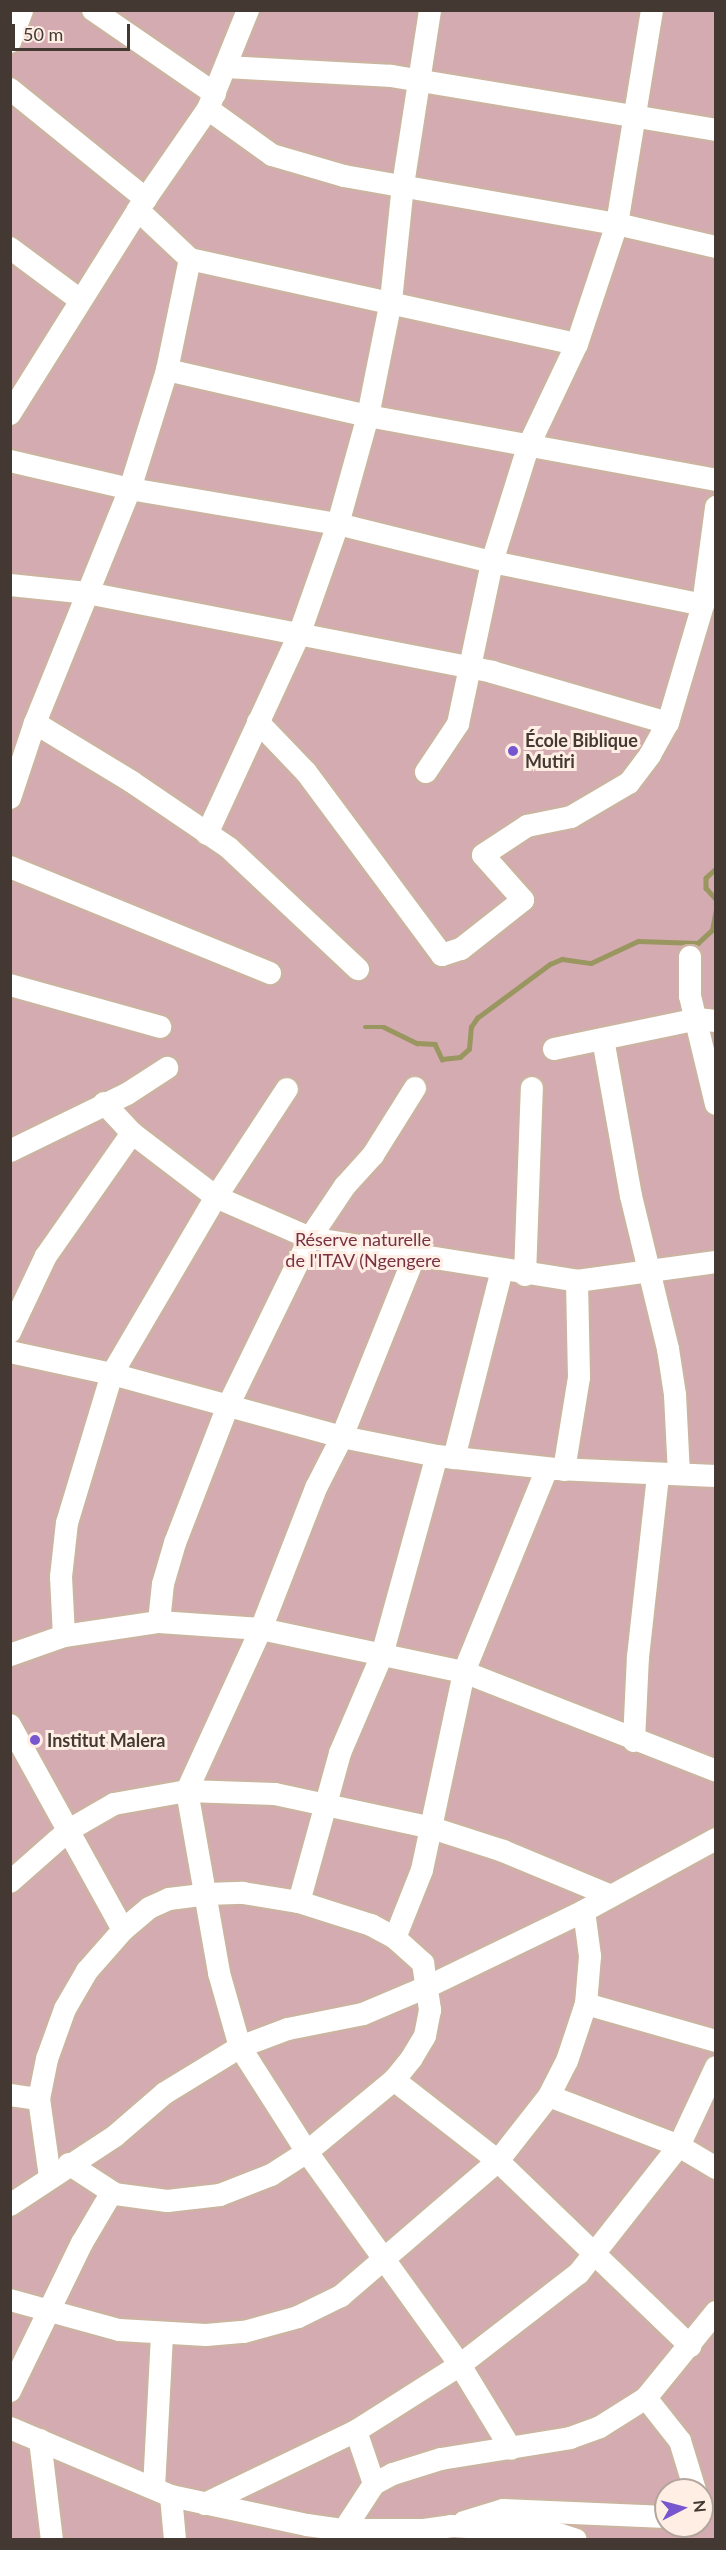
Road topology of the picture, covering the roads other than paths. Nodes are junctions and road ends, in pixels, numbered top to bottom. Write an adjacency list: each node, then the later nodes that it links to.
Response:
1 (22, 10): 6 (street)
2 (93, 10): 10 (street)
3 (248, 10): 7 (street)
4 (430, 10): 8 (street)
5 (652, 10): 11 (street)
6 (10, 42)
7 (227, 67): 8 (street); 10 (street)
8 (420, 80): 11 (street); 13 (street)
9 (10, 89): 14 (street)
10 (212, 101): 13 (street); 14 (street)
11 (634, 117): 12 (street); 15 (street)
12 (716, 130)
13 (403, 185): 15 (street); 20 (street)
14 (142, 204): 18 (street); 19 (street)
15 (617, 224): 16 (street); 21 (street)
16 (716, 247)
17 (10, 248): 19 (street)
18 (190, 260): 20 (street); 22 (street)
19 (80, 300): 23 (street)
20 (391, 301): 21 (street); 24 (street)
21 (577, 344): 25 (street)
22 (167, 370): 24 (street); 28 (street)
23 (12, 410)
24 (368, 416): 25 (street); 30 (street)
25 (528, 447): 27 (street); 31 (street)
26 (10, 461): 28 (street)
27 (716, 480)
28 (130, 489): 30 (street); 33 (street)
29 (716, 507): 34 (street)
30 (338, 524): 31 (street); 35 (street)
31 (492, 562): 34 (street); 36 (street)
32 (10, 585): 33 (street)
33 (87, 593): 35 (street); 38 (street)
34 (703, 605): 39 (street)
35 (299, 635): 36 (street); 37 (street)
36 (470, 668): 39 (street); 41 (street)
37 (258, 722): 39 (street); 43 (street)
38 (35, 723): 40 (street); 43 (street)
39 (668, 723)
40 (19, 745): 42 (street)
41 (426, 772)
42 (10, 798)
43 (207, 834): 46 (street)
44 (10, 867): 47 (street)
45 (690, 957): 49 (street)
46 (358, 969)
47 (270, 973)
48 (10, 985): 50 (street)
49 (706, 1020): 51 (street); 58 (street)
50 (160, 1027)
51 (603, 1039): 52 (street); 66 (street)
52 (554, 1049)
53 (167, 1068): 57 (street)
54 (415, 1088): 62 (street)
55 (532, 1088): 67 (street)
56 (287, 1089): 61 (street)
57 (104, 1103): 59 (street); 60 (street)
58 (716, 1104)
59 (132, 1133): 61 (street); 69 (street)
60 (10, 1151)
61 (216, 1197): 62 (street); 71 (street)
62 (310, 1238): 63 (street); 72 (street)
63 (415, 1255): 65 (street); 73 (street)
64 (716, 1262): 66 (street)
65 (502, 1270): 67 (street); 74 (street)
66 (651, 1274): 68 (street); 76 (street)
67 (525, 1275): 68 (street)
68 (577, 1281): 75 (street)
69 (10, 1332)
70 (10, 1352): 71 (street)
71 (112, 1374): 72 (street); 80 (street)
72 (228, 1406): 73 (street); 78 (street)
73 (342, 1437): 74 (street); 79 (street)
74 (446, 1457): 75 (street); 82 (street)
75 (556, 1469): 76 (street); 83 (street)
76 (668, 1475): 77 (street); 85 (street)
77 (716, 1476)
78 (159, 1622): 79 (street); 80 (street)
79 (261, 1629): 82 (street); 87 (street)
80 (64, 1636): 81 (street)
81 (10, 1654)
82 (382, 1654): 83 (street); 88 (street)
83 (464, 1672): 85 (street); 89 (street)
84 (10, 1725): 90 (street)
85 (634, 1741): 86 (street)
86 (716, 1771)
87 (187, 1791): 88 (street); 90 (street); 93 (street)
88 (328, 1804): 89 (street); 95 (street)
89 (432, 1828): 94 (street); 98 (street)
90 (69, 1830): 92 (street); 97 (street)
91 (716, 1839): 94 (street)
92 (10, 1882)
93 (207, 1894): 95 (street); 97 (street); 102 (street)
94 (611, 1896): 96 (street)
95 (299, 1902): 98 (street)
96 (584, 1911): 99 (street); 100 (street)
97 (123, 1930): 107 (street)
98 (395, 1938): 99 (street)
99 (429, 1986): 102 (street); 104 (street)
100 (586, 2004): 101 (street); 106 (street)
101 (716, 2041)
102 (240, 2047): 109 (street); 111 (street)
103 (716, 2067): 108 (street)
104 (393, 2080): 109 (street); 110 (street)
105 (10, 2094): 107 (street)
106 (549, 2096): 108 (street); 110 (street)
107 (39, 2100): 113 (street)
108 (678, 2146): 112 (street); 116 (street)
109 (307, 2152): 114 (street); 117 (street)
110 (498, 2161): 116 (street); 117 (street)
111 (69, 2164): 113 (street); 114 (street)
112 (716, 2168)
113 (50, 2177): 115 (street)
114 (112, 2192): 119 (street)
115 (10, 2205)
116 (594, 2252): 122 (street); 123 (street)
117 (387, 2259): 121 (street); 123 (street)
118 (10, 2300): 119 (street)
119 (47, 2312): 121 (street); 124 (street)
120 (716, 2312): 122 (street)
121 (162, 2335): 132 (street)
122 (690, 2346): 125 (street)
123 (460, 2365): 127 (street); 129 (street)
124 (10, 2391)
125 (646, 2398): 129 (street); 130 (street)
126 (10, 2428): 128 (street)
127 (356, 2431): 131 (street); 133 (street)
128 (40, 2440): 132 (street); 138 (street)
129 (511, 2449): 131 (street)
130 (691, 2478)
131 (374, 2484): 136 (street)
132 (163, 2492): 133 (street); 139 (street)
133 (205, 2504): 136 (street)
134 (654, 2516): 135 (street)
135 (451, 2526): 137 (street); 140 (street)
136 (344, 2530): 137 (street)
137 (425, 2535)
138 (52, 2540)
139 (174, 2540)
140 (576, 2540)

